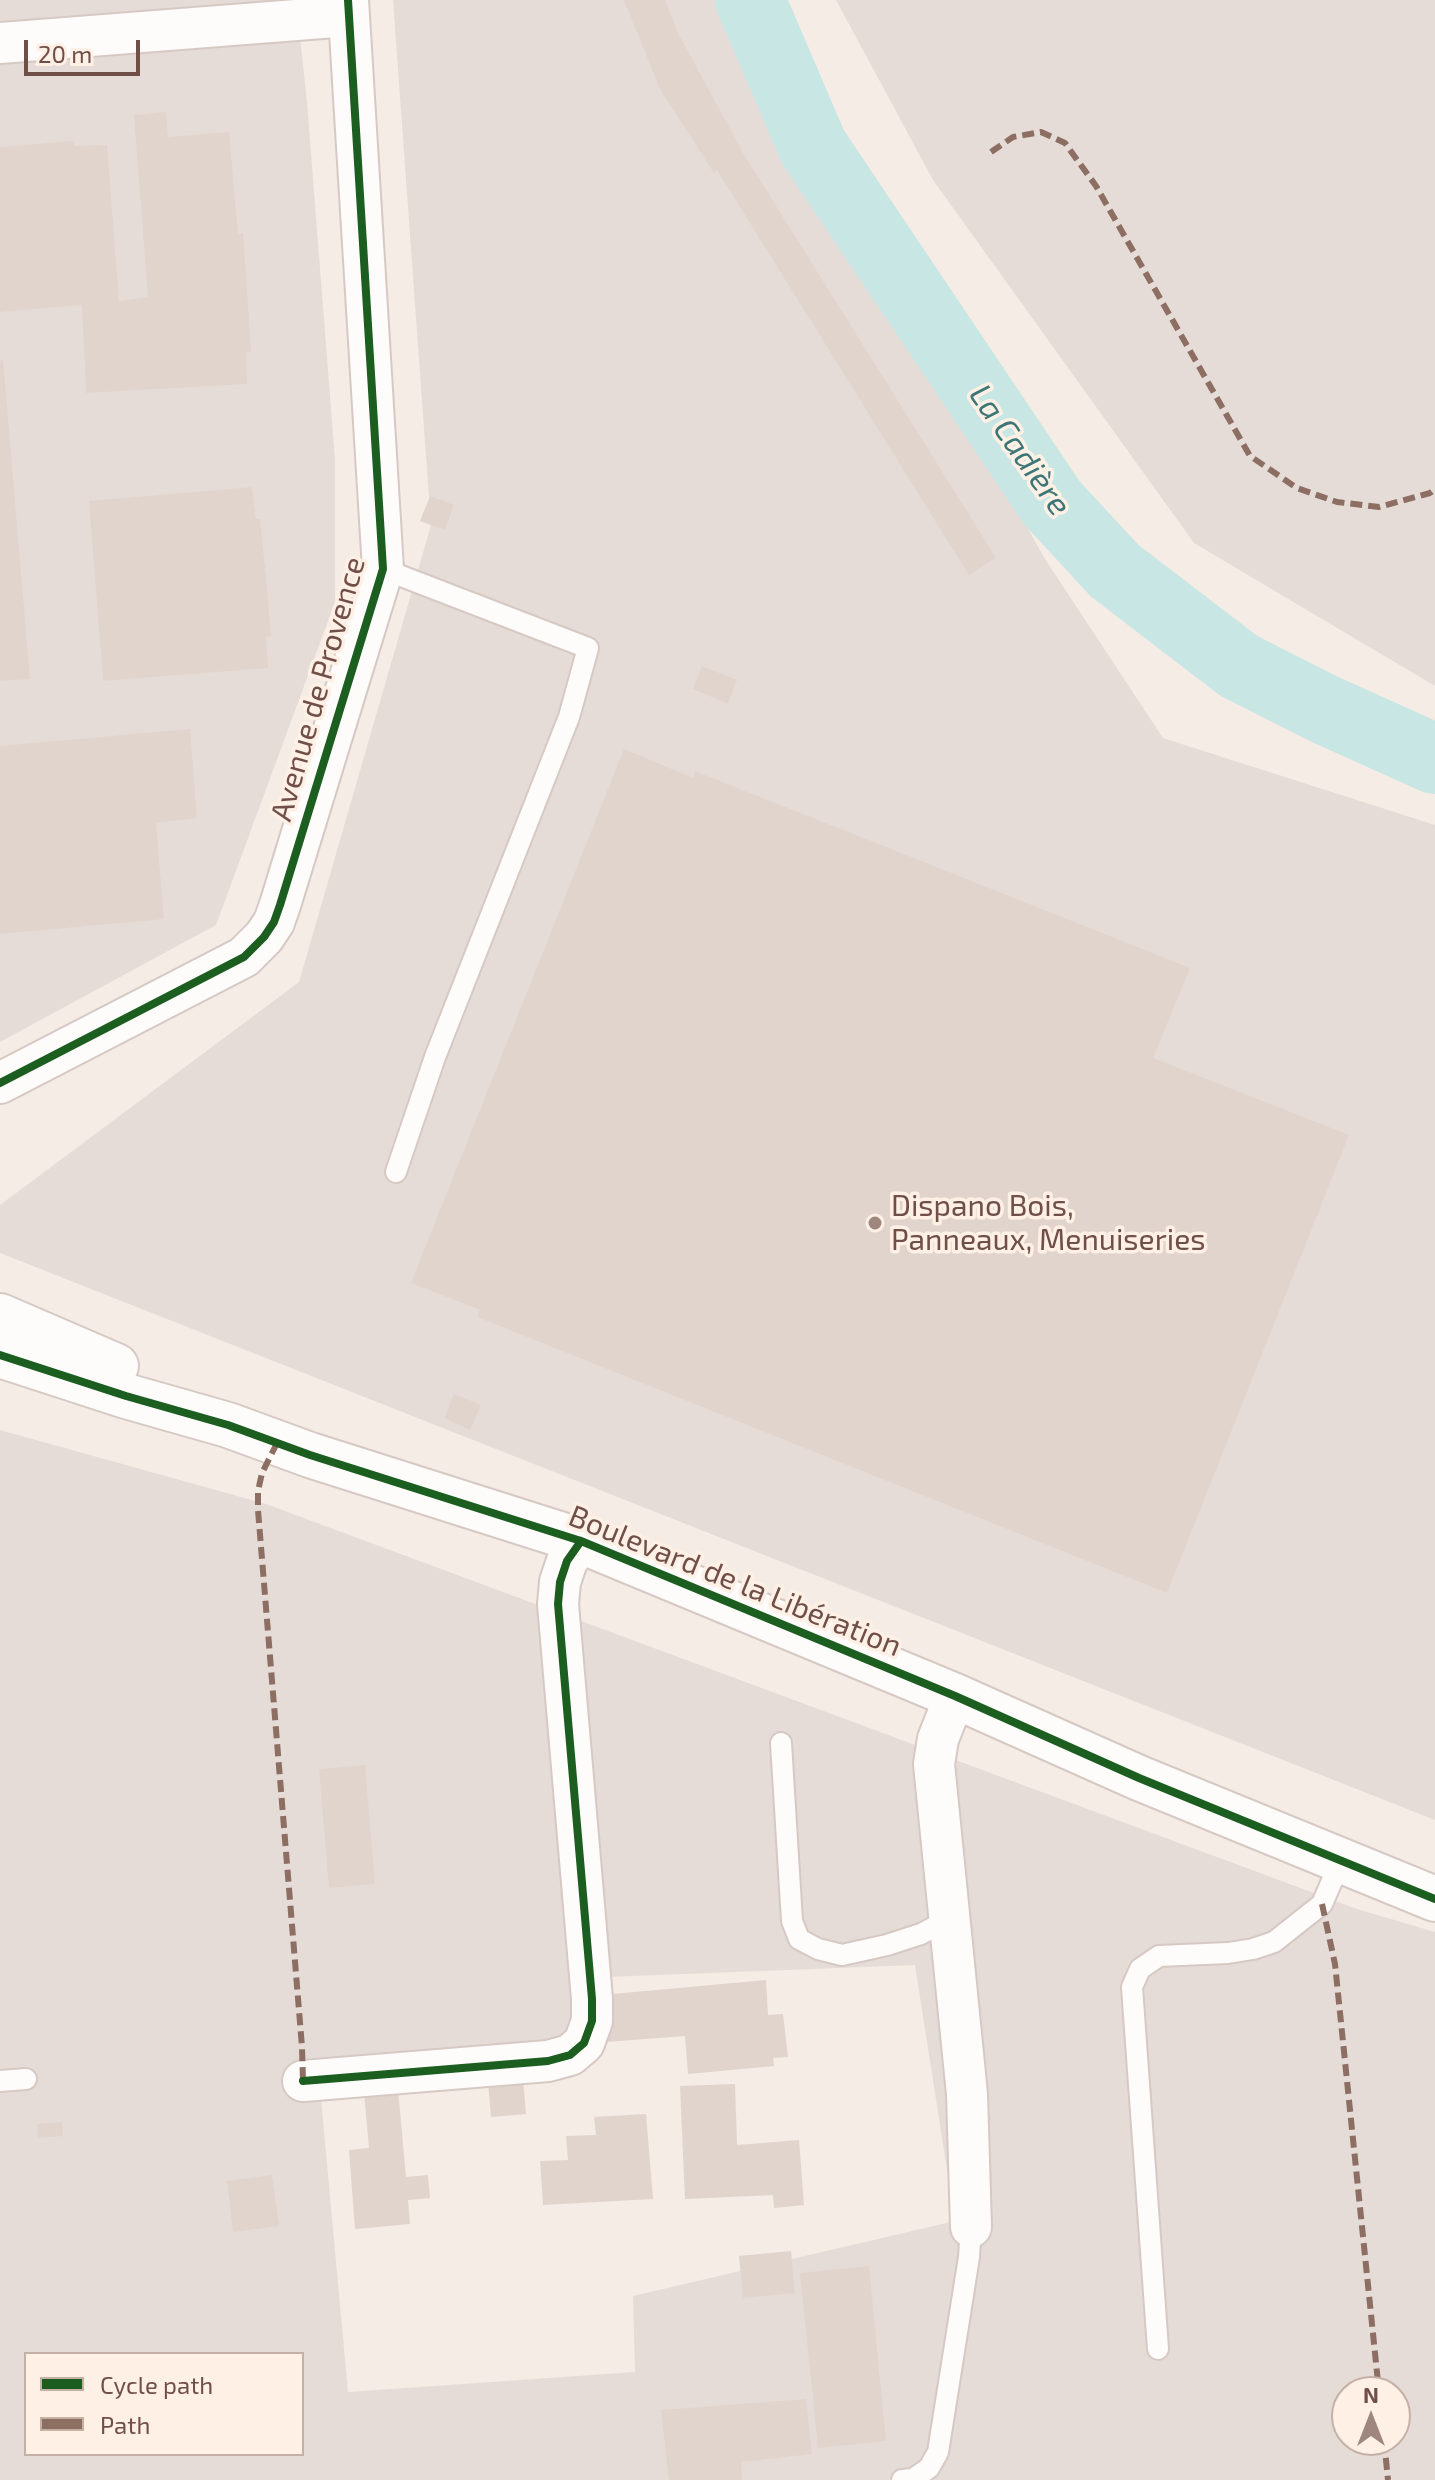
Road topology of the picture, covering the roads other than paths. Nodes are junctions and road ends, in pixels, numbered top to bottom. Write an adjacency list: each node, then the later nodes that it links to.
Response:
1 (348, 8): 2 (street); 3 (street, Avenue de Provence)
2 (0, 43)
3 (383, 569): 4 (street, Avenue de Provence); 5 (lane)
4 (0, 1083)
5 (396, 1172)
6 (0, 1316): 8 (street, Boulevard de la Libération)
7 (0, 1355): 8 (street, Boulevard de la Libération)
8 (228, 1425): 9 (street, Boulevard de la Libération)
9 (581, 1541): 10 (street, Boulevard de la Libération); 17 (street)
10 (955, 1696): 12 (street, Boulevard de la Libération); 14 (street)
11 (781, 1743): 14 (lane)
12 (1341, 1860): 13 (street, Boulevard de la Libération); 19 (lane)
13 (1435, 1899)
14 (951, 1918): 18 (street)
15 (26, 2079): 16 (lane)
16 (0, 2081)
17 (303, 2081)
18 (971, 2227): 20 (lane)
19 (1158, 2349)
20 (902, 2480)

